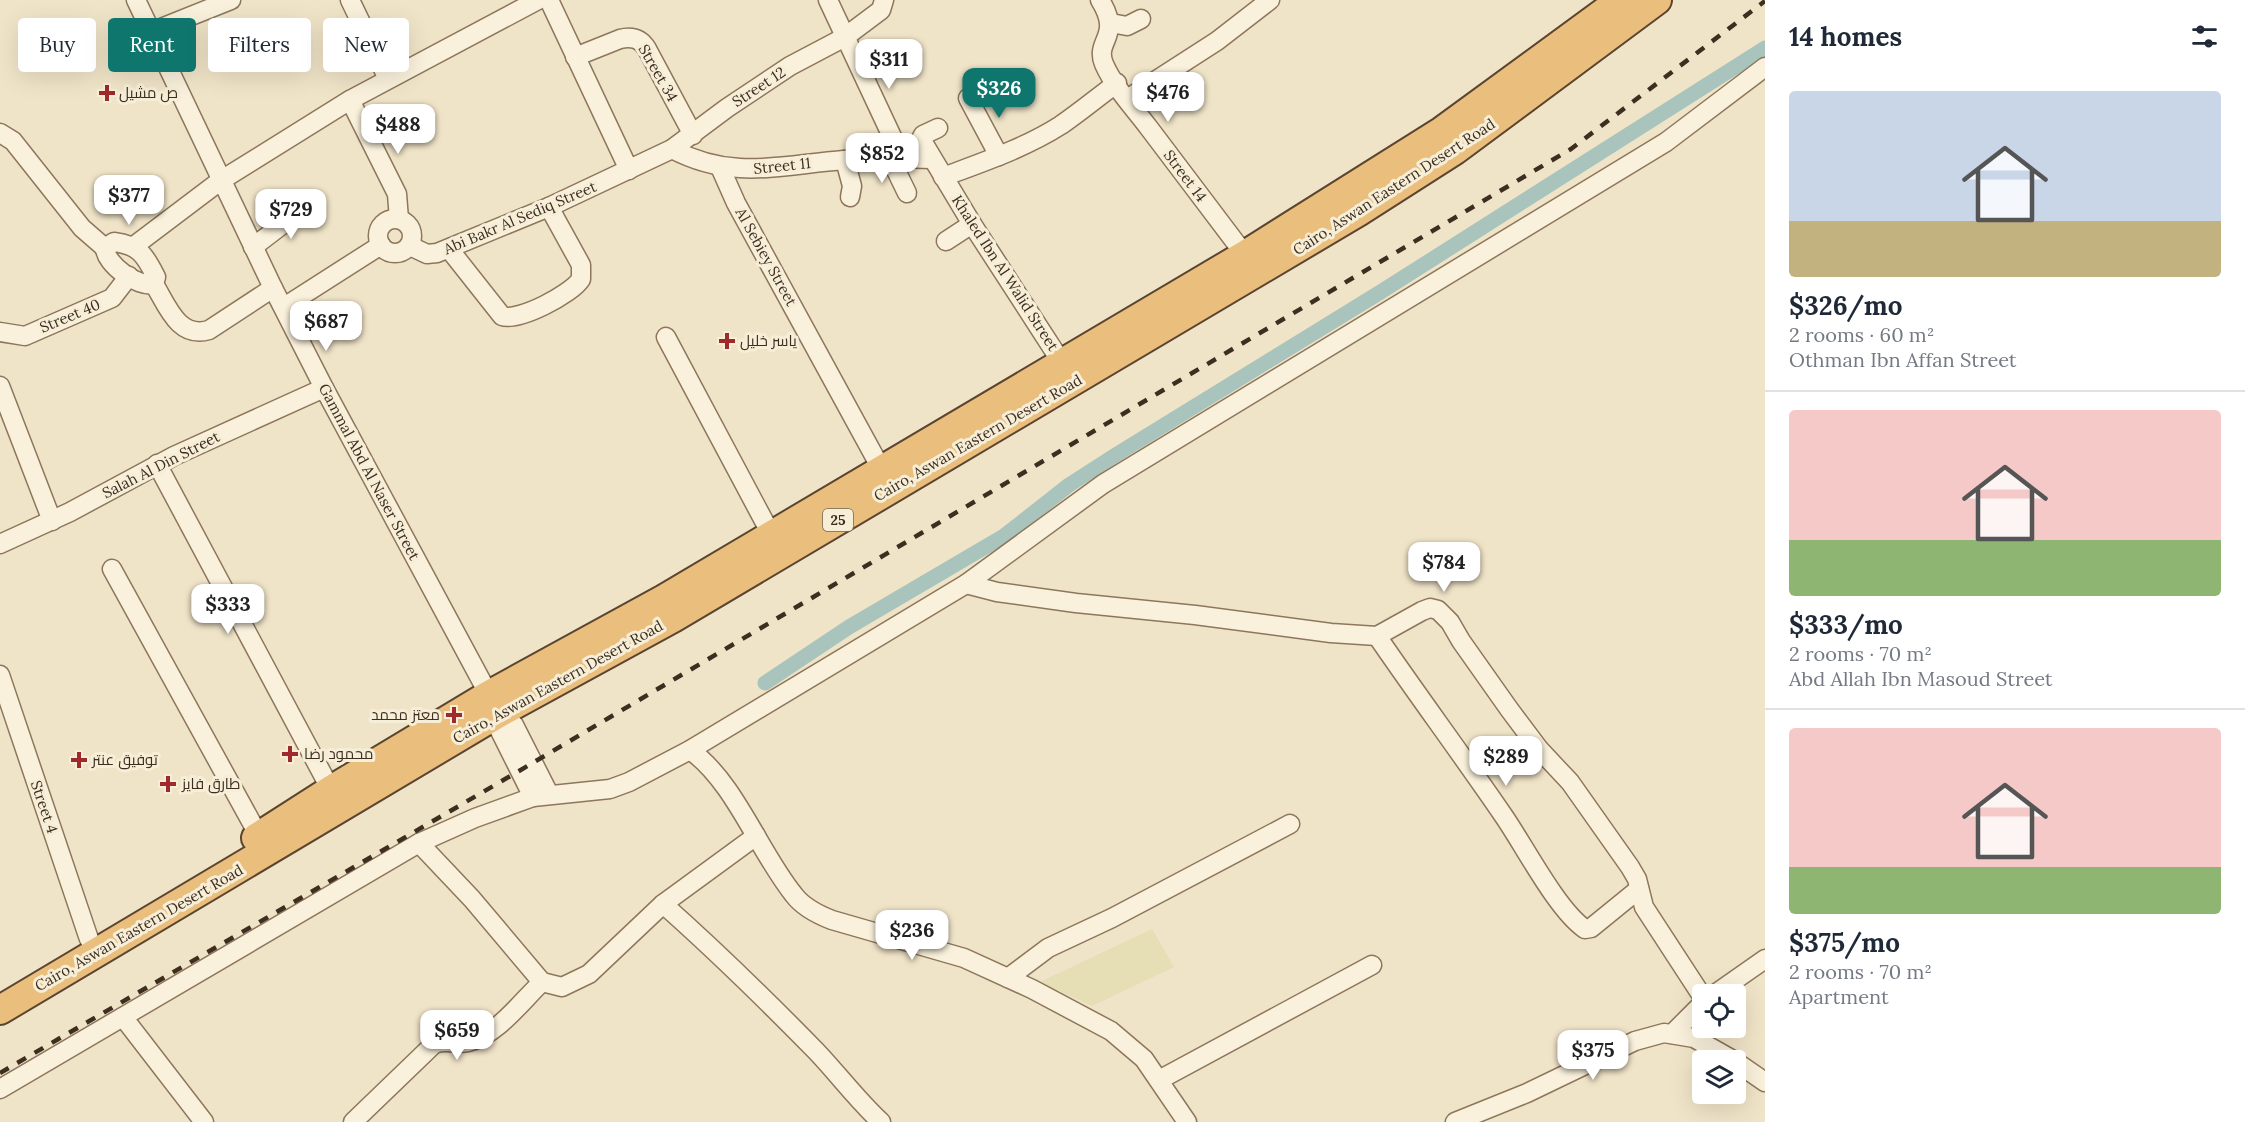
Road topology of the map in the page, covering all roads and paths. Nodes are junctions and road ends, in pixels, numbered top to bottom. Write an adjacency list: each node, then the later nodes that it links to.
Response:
1 (136, 0): 12 (street, Gammal Abd Al Naser Street)
2 (231, 0): 13 (street)
3 (350, 0): 21 (street)
4 (538, 0): 21 (street)
5 (549, 0): 17 (street)
6 (828, 0): 16 (street)
7 (884, 0): 16 (street, Street 12)
8 (1100, 0): 15 (street)
9 (1270, 0): 24 (street)
10 (1621, 0): 20 (highway, Cairo, Aswan Eastern Desert Road / 25)
11 (1657, 0): 20 (highway, Cairo, Aswan Eastern Desert Road / 25)
12 (144, 18)
13 (186, 18)
14 (1141, 19): 15 (street)
15 (1111, 23): 22 (street, Street 14)
16 (844, 37): 28 (street, Street 12); 31 (street)
17 (576, 57): 28 (street, Street 34); 35 (street)
18 (1765, 66): 67 (street)
19 (170, 72): 37 (street, Gammal Abd Al Naser Street)
20 (1536, 78): 51 (highway, Cairo, Aswan Eastern Desert Road / 25); 70 (highway, Cairo, Aswan Eastern Desert Road / 25)
21 (388, 79): 25 (street)
22 (1117, 83): 24 (street, Street 14); 30 (street)
23 (968, 98): 30 (street)
24 (1127, 99): 51 (street, Street 14)
25 (350, 100): 37 (street); 42 (street)
26 (938, 128): 32 (street, Khaled Ibn Al Walid Street)
27 (0, 133): 49 (street)
28 (693, 135): 29 (street, Street 12)
29 (672, 149): 34 (street, Street 11); 35 (street, Street 12)
30 (999, 156): 36 (street)
31 (896, 158): 32 (street, Street 11); 33 (street, Street 11); 38 (street)
32 (932, 159): 36 (street, Khaled Ibn Al Walid Street)
33 (845, 160): 34 (street, Street 11); 39 (street)
34 (720, 167): 62 (street, Al Sebiey Street)
35 (629, 170): 41 (street, Abi Bakr Al Sediq Street)
36 (943, 177): 43 (street, Khaled Ibn Al Walid Street)
37 (220, 181): 46 (street); 48 (street, Gammal Abd Al Naser Street)
38 (907, 193)
39 (850, 197)
40 (308, 205): 48 (street)
41 (549, 207): 50 (street, Abi Bakr Al Sediq Street); 50 (street)
42 (399, 219): 45 (street); 47 (street)
43 (972, 224): 44 (street); 58 (street, Khaled Ibn Al Walid Street)
44 (945, 241)
45 (381, 245): 47 (street); 55 (street)
46 (134, 246): 49 (street); 53 (street)
47 (410, 246): 50 (street, Abi Bakr Al Sediq Street)
48 (253, 247): 54 (street, Gammal Abd Al Naser Street)
49 (105, 248): 52 (street)
50 (449, 249)
51 (1245, 255): 58 (highway, Cairo, Aswan Eastern Desert Road / 25)
52 (129, 276): 53 (street); 56 (street, Street 40)
53 (154, 284): 54 (street)
54 (273, 288): 55 (street, Gammal Abd Al Naser Street)
55 (284, 308): 60 (street, Gammal Abd Al Naser Street)
56 (0, 332)
57 (666, 337): 64 (street)
58 (1062, 363): 62 (highway, Cairo, Aswan Eastern Desert Road / 25)
59 (0, 386): 63 (street)
60 (324, 388): 61 (street, Salah Al Din Street); 70 (street, Gammal Abd Al Naser Street)
61 (157, 464): 63 (street, Salah Al Din Street); 72 (street)
62 (883, 472): 64 (highway, Cairo, Aswan Eastern Desert Road / 25)
63 (52, 521): 65 (street, Salah Al Din Street)
64 (772, 536): 70 (highway, Cairo, Aswan Eastern Desert Road / 25)
65 (0, 544)
66 (112, 570): 75 (street)
67 (966, 584): 68 (street); 71 (street)
68 (1377, 636): 78 (street); 78 (street)
69 (0, 675): 80 (street, Street 4)
70 (494, 704): 72 (highway, Cairo, Aswan Eastern Desert Road / 25); 73 (street, Gammal Abd Al Naser Street); 88 (highway, Cairo, Aswan Eastern Desert Road / 25)
71 (690, 750): 73 (street); 76 (street)
72 (331, 789): 75 (highway, Cairo, Aswan Eastern Desert Road / 25)
73 (541, 795): 77 (street)
74 (1290, 824): 83 (street)
75 (259, 836): 80 (highway, Cairo, Aswan Eastern Desert Road / 25)
76 (756, 836): 79 (street); 83 (street)
77 (419, 843): 84 (street); 90 (street)
78 (1639, 889): 85 (street)
79 (663, 904): 84 (street); 100 (street)
80 (88, 939): 87 (highway, Cairo, Aswan Eastern Desert Road / 25)
81 (1765, 959): 86 (street)
82 (1372, 965): 94 (street)
83 (1008, 978): 94 (street)
84 (542, 982): 99 (street)
85 (1694, 984)
86 (1730, 984)
87 (0, 989)
88 (0, 1010)
89 (1692, 1014): 91 (street)
90 (123, 1017): 96 (street); 98 (street)
91 (1672, 1034): 92 (street); 97 (street)
92 (1715, 1050)
93 (1746, 1069): 95 (street)
94 (1159, 1080): 101 (street)
95 (1765, 1082)
96 (0, 1089)
97 (1473, 1118): 102 (street)
98 (197, 1120)
99 (354, 1122)
100 (881, 1122)
101 (1186, 1122)
102 (1455, 1122)

